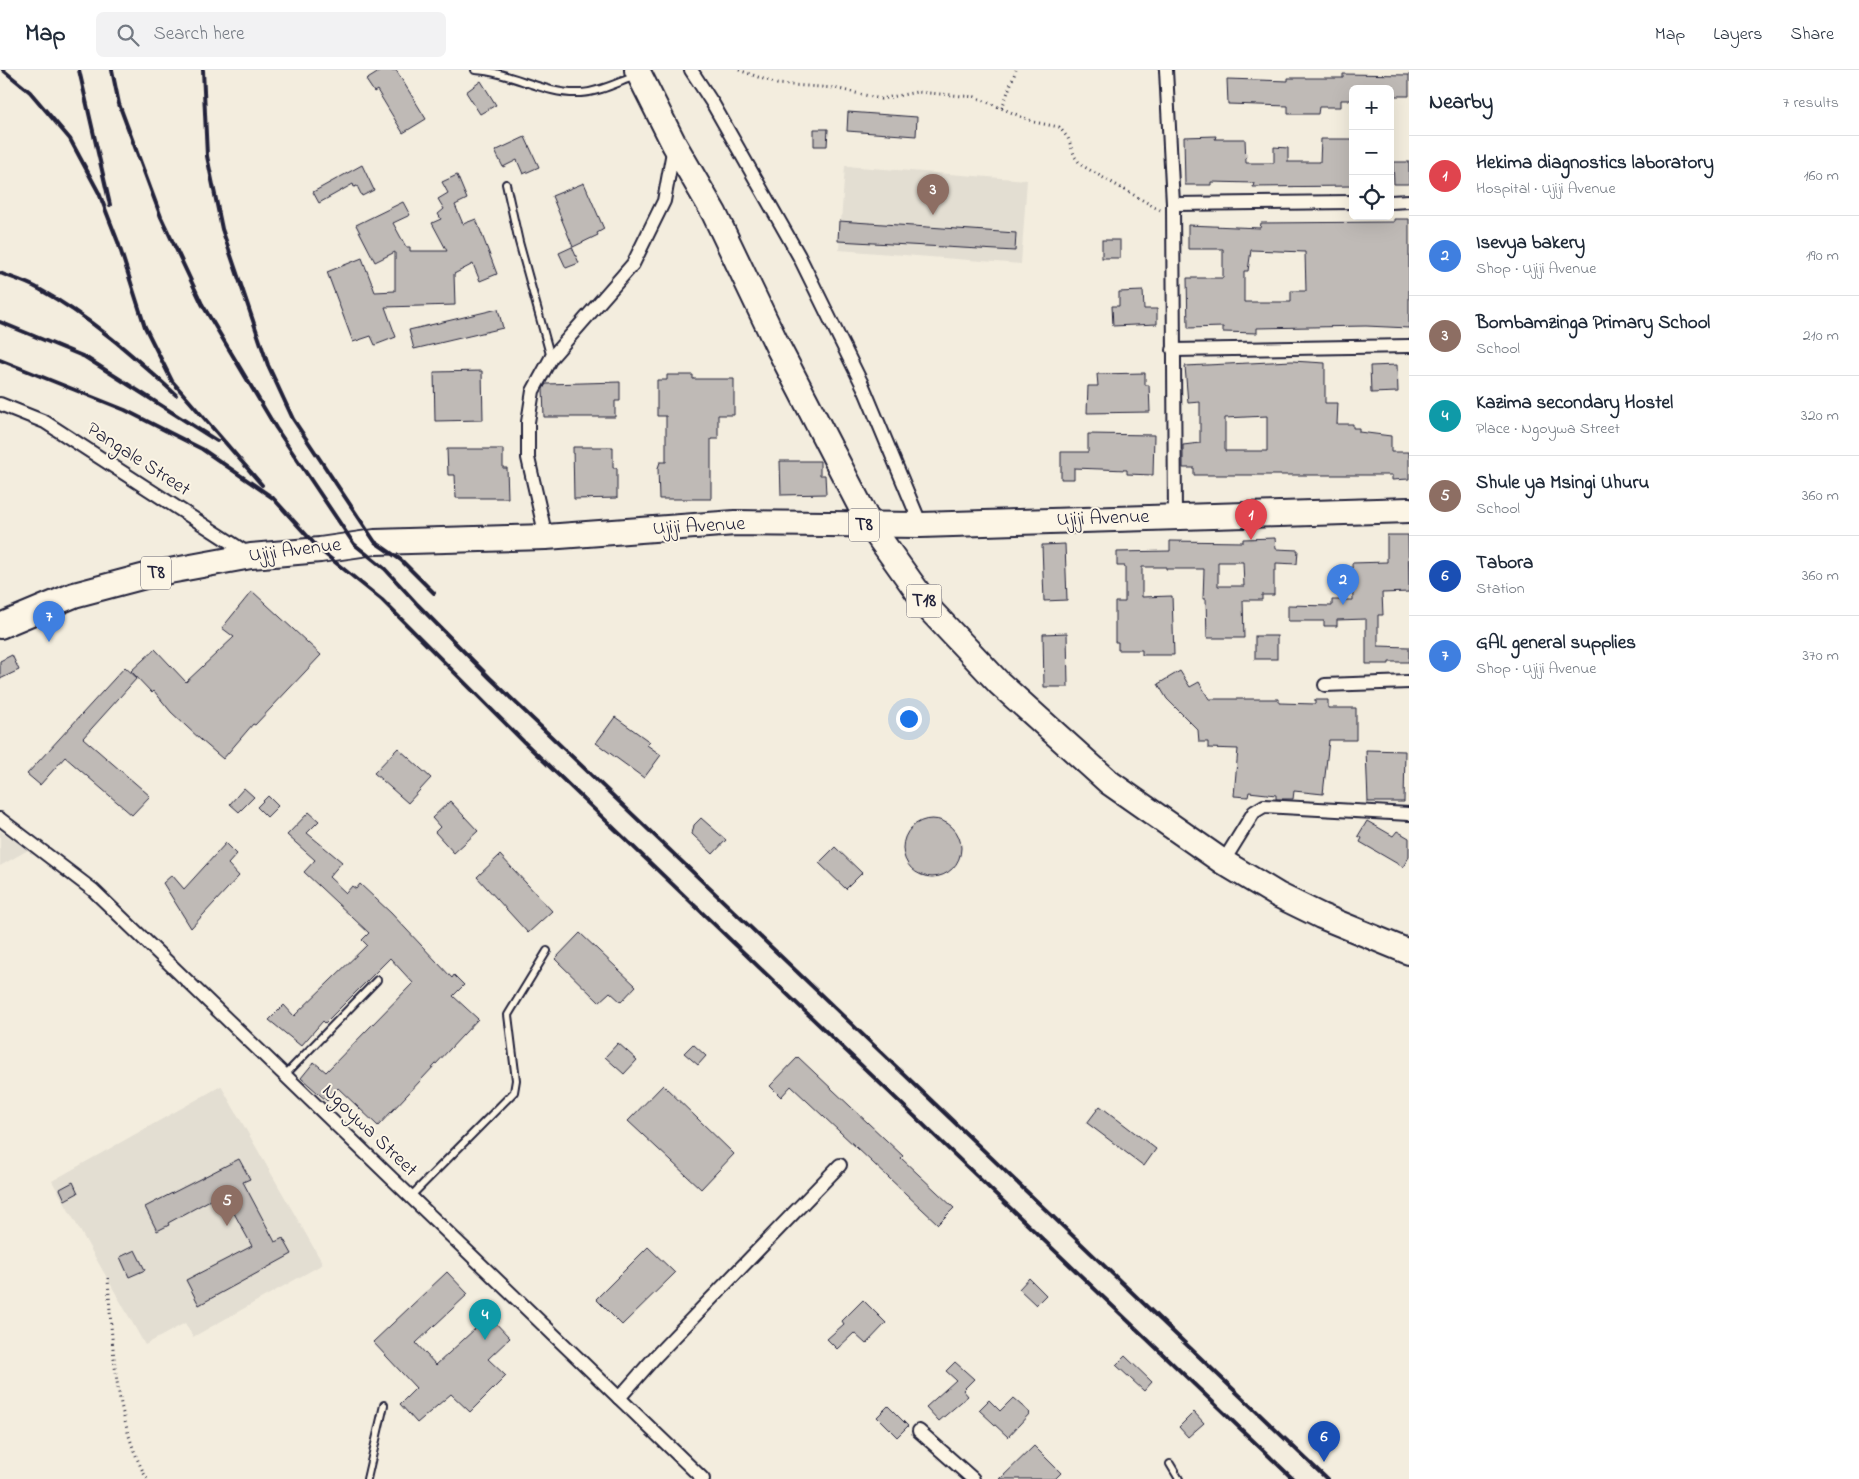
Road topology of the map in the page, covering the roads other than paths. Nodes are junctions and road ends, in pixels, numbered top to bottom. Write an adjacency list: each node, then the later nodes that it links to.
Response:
1 (476, 70): 4 (lane)
2 (691, 70): 17 (street)
3 (1166, 70): 10 (street)
4 (638, 72): 5 (highway, T18)
5 (674, 144): 13 (street); 18 (highway, T18)
6 (506, 184): 13 (lane)
7 (1409, 201): 9 (street)
8 (1349, 202): 10 (street)
9 (1394, 202)
10 (1172, 210): 12 (street)
11 (1409, 346): 12 (street)
12 (1173, 350): 16 (street)
13 (551, 358): 19 (street)
14 (0, 404): 20 (street, Pangale Street)
15 (1409, 510): 16 (highway, Ujiji Avenue / T8)
16 (1175, 516): 17 (highway, Ujiji Avenue / T8)
17 (921, 524): 18 (highway, Ujiji Avenue / T8)
18 (870, 525): 19 (highway, Ujiji Avenue / T8); 26 (highway, T18)
19 (546, 537): 20 (highway, Ujiji Avenue / T8)
20 (251, 556): 21 (highway, Ujiji Avenue / T8)
21 (0, 626)
22 (1409, 682): 23 (street)
23 (1325, 685)
24 (1409, 814): 26 (street)
25 (0, 819): 30 (street, Ngoywa Street)
26 (1222, 862): 28 (highway, T18)
27 (547, 951): 32 (lane)
28 (1409, 952)
29 (377, 980): 30 (lane)
30 (284, 1076): 32 (street, Ngoywa Street)
31 (840, 1165): 33 (street)
32 (410, 1197): 33 (street, Ngoywa Street)
33 (619, 1398): 38 (street, Ngoywa Street)
34 (384, 1405): 37 (lane)
35 (919, 1431): 39 (street)
36 (1170, 1464): 40 (lane)
37 (366, 1479)
38 (703, 1479)
39 (972, 1479)
40 (1179, 1479)

